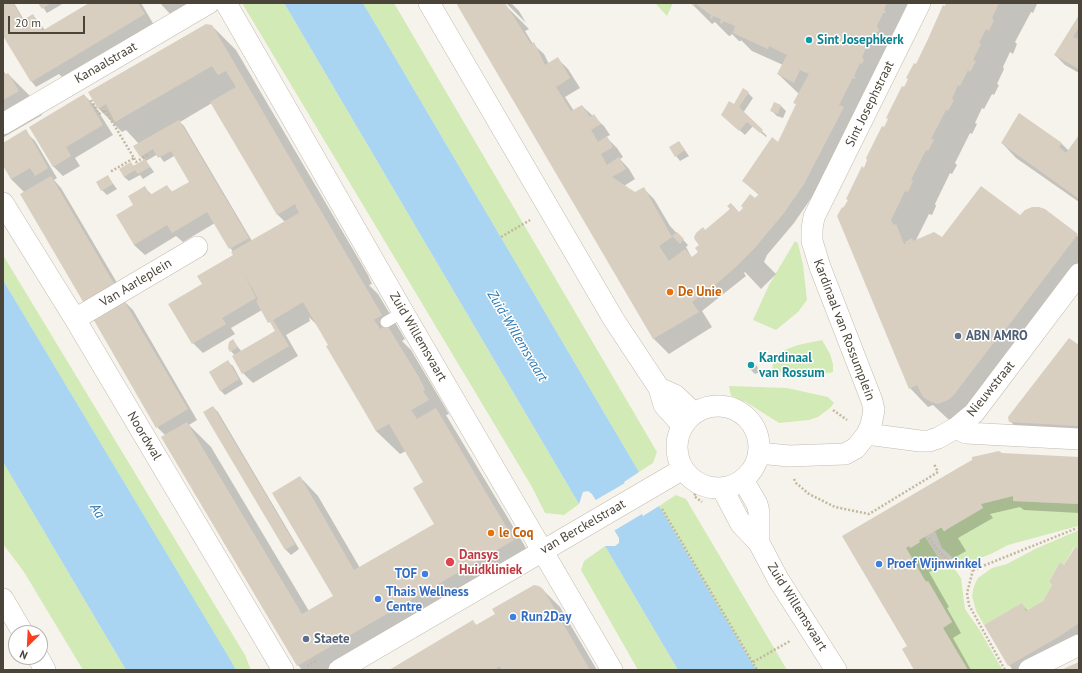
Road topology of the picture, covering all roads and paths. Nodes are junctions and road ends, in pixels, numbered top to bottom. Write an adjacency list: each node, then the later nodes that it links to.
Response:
1 (209, 3): 6 (street, Kanaalstraat)
2 (226, 3): 31 (street, Zuid Willemsvaart)
3 (429, 3): 12 (street)
4 (920, 3): 9 (street, Sint Josephstraat)
5 (89, 98): 8 (path)
6 (3, 124)
7 (149, 154): 8 (path)
8 (134, 158): 10 (path)
9 (841, 162): 19 (street, Kardinaal van Rossumplein)
10 (110, 172)
11 (3, 203): 16 (street, Noordwal)
12 (549, 209): 13 (path); 17 (street)
13 (501, 238)
14 (197, 247): 16 (street, Van Aarleplein)
15 (1079, 274): 18 (street, Nieuwstraat)
16 (75, 319): 38 (street, Noordwal)
17 (688, 419): 22 (street); 24 (street)
18 (956, 428): 20 (street); 21 (street, Nieuwstraat)
19 (867, 434): 21 (street, Nieuwstraat); 23 (street, Kardinaal van Rossumplein)
20 (1079, 439)
21 (920, 441): 23 (path)
22 (759, 453): 23 (street, Kardinaal van Rossumplein); 25 (street)
23 (781, 456)
24 (682, 469): 26 (street); 31 (street, van Berckelstraat)
25 (743, 480): 26 (street); 30 (street, Zuid Willemsvaart)
26 (722, 488): 30 (street, Zuid Willemsvaart)
27 (661, 507): 37 (path)
28 (1076, 528): 32 (path)
29 (929, 538): 32 (path)
30 (759, 543): 42 (street, Zuid Willemsvaart)
31 (542, 551): 39 (street, van Berckelstraat); 40 (street, Zuid Willemsvaart)
32 (973, 570): 43 (path)
33 (3, 599): 34 (street)
34 (18, 625)
35 (794, 639): 37 (path)
36 (1079, 645): 44 (street)
37 (753, 662): 41 (path)
38 (283, 670)
39 (339, 670)
40 (612, 670)
41 (757, 670)
42 (836, 670)
43 (1005, 670)
44 (1029, 670)

